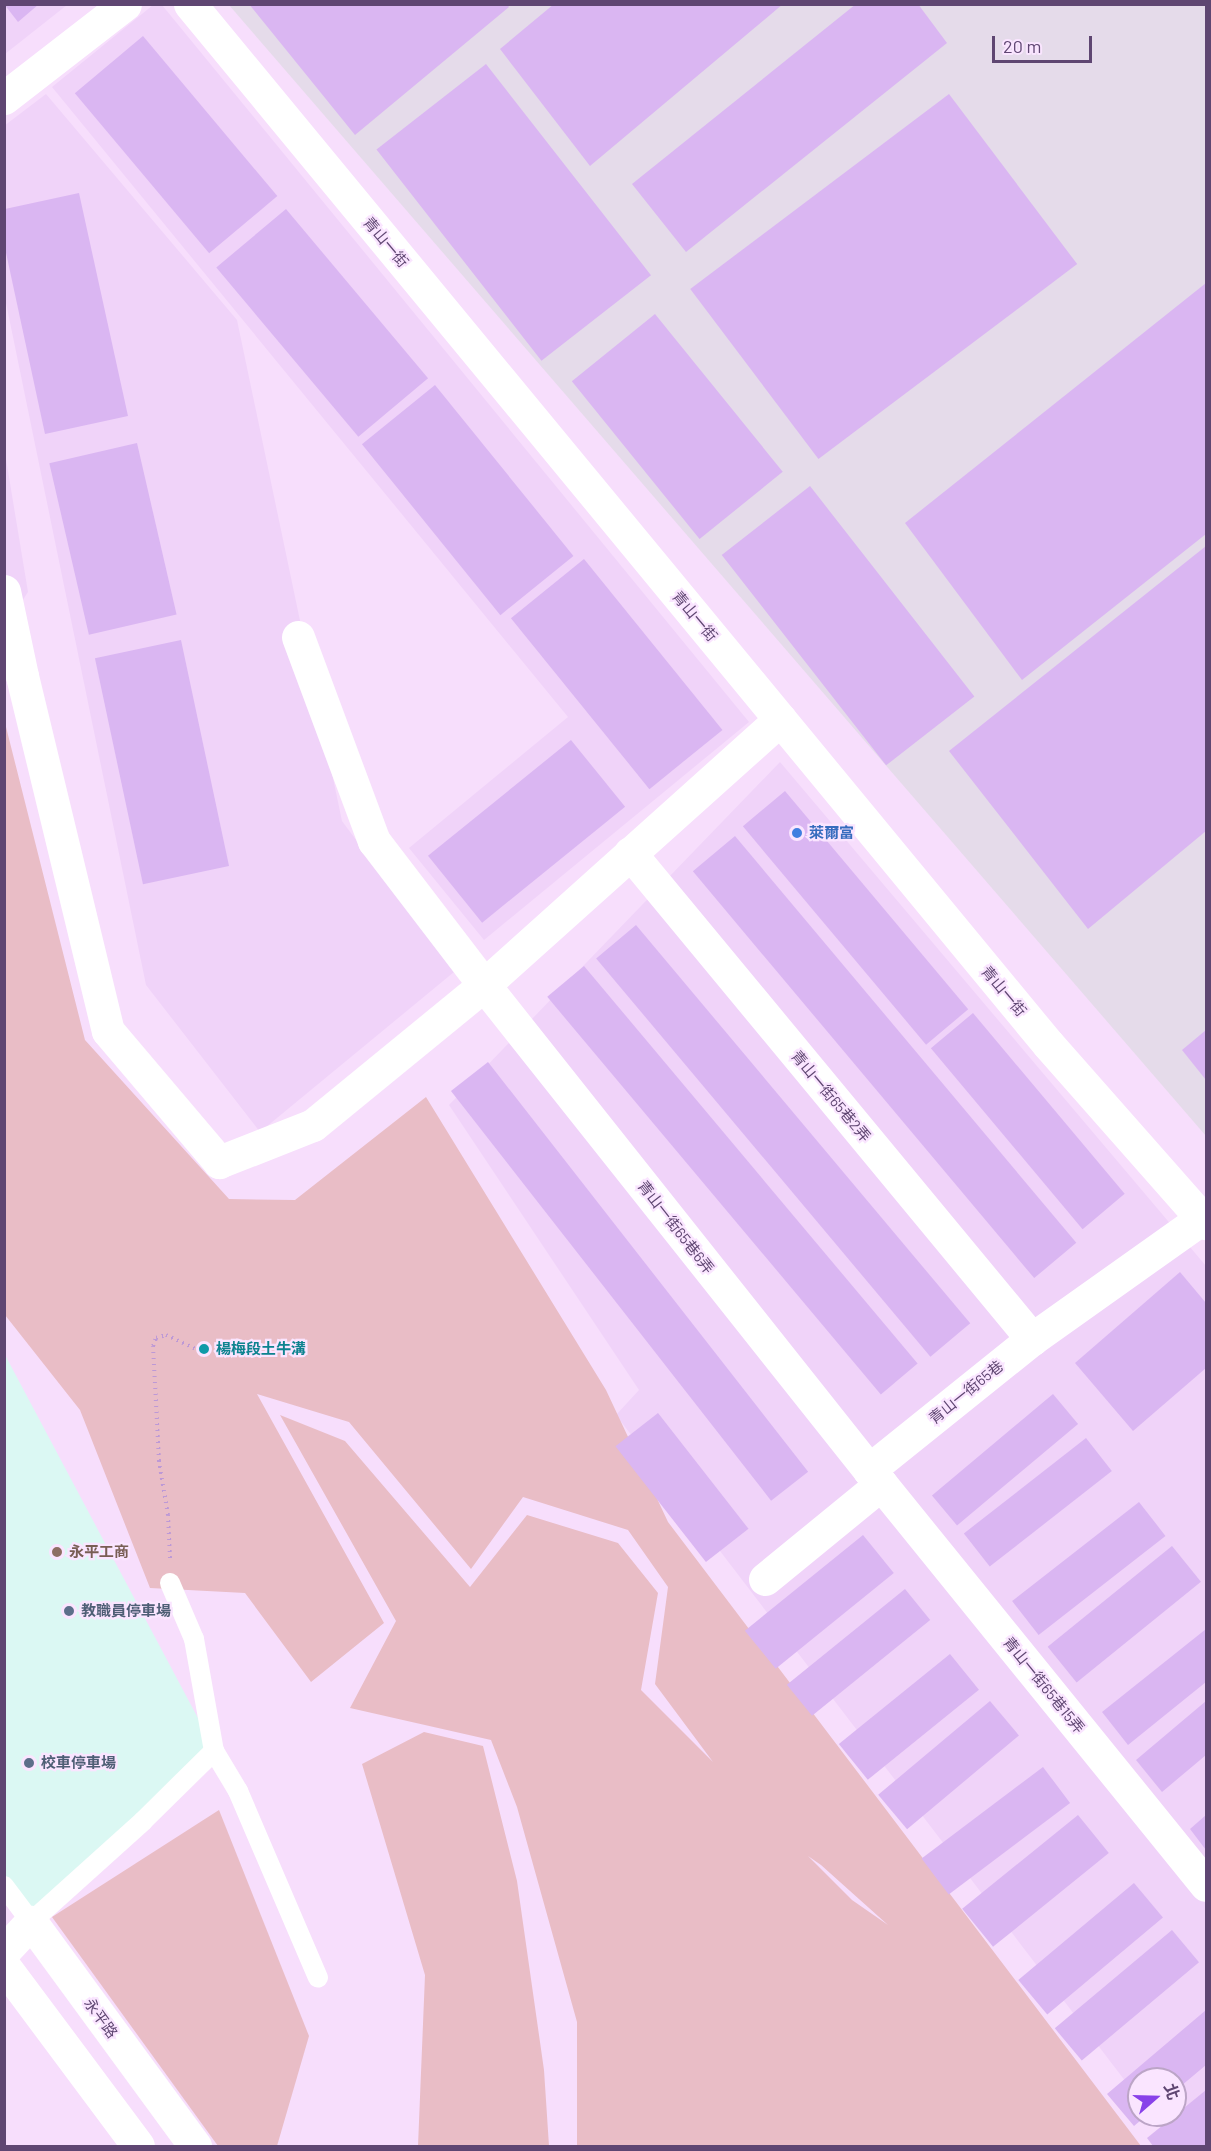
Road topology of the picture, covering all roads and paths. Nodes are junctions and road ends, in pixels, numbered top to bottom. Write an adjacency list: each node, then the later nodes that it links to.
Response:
1 (125, 4): 3 (street)
2 (190, 4): 6 (street, 青山一街)
3 (4, 98)
4 (4, 591): 8 (street)
5 (298, 637): 8 (street, 青山一街65巷6弄)
6 (780, 719): 7 (street); 9 (street, 青山一街)
7 (630, 852): 8 (street); 10 (street, 青山一街65巷2弄)
8 (483, 985): 12 (street, 青山一街65巷6弄)
9 (1204, 1221): 10 (street, 青山一街65巷)
10 (1032, 1338): 12 (street, 青山一街65巷)
11 (201, 1351): 14 (path)
12 (875, 1477): 13 (street, 青山一街65巷); 16 (street, 青山一街65巷15弄)
13 (765, 1579)
14 (170, 1583): 15 (lane)
15 (214, 1751): 18 (lane); 21 (lane)
16 (1206, 1885)
17 (4, 1886): 18 (lane)
18 (31, 1922): 19 (street); 23 (street, 永平路)
19 (4, 1951)
20 (4, 1966): 22 (street)
21 (318, 1978)
22 (138, 2146)
23 (195, 2146)

